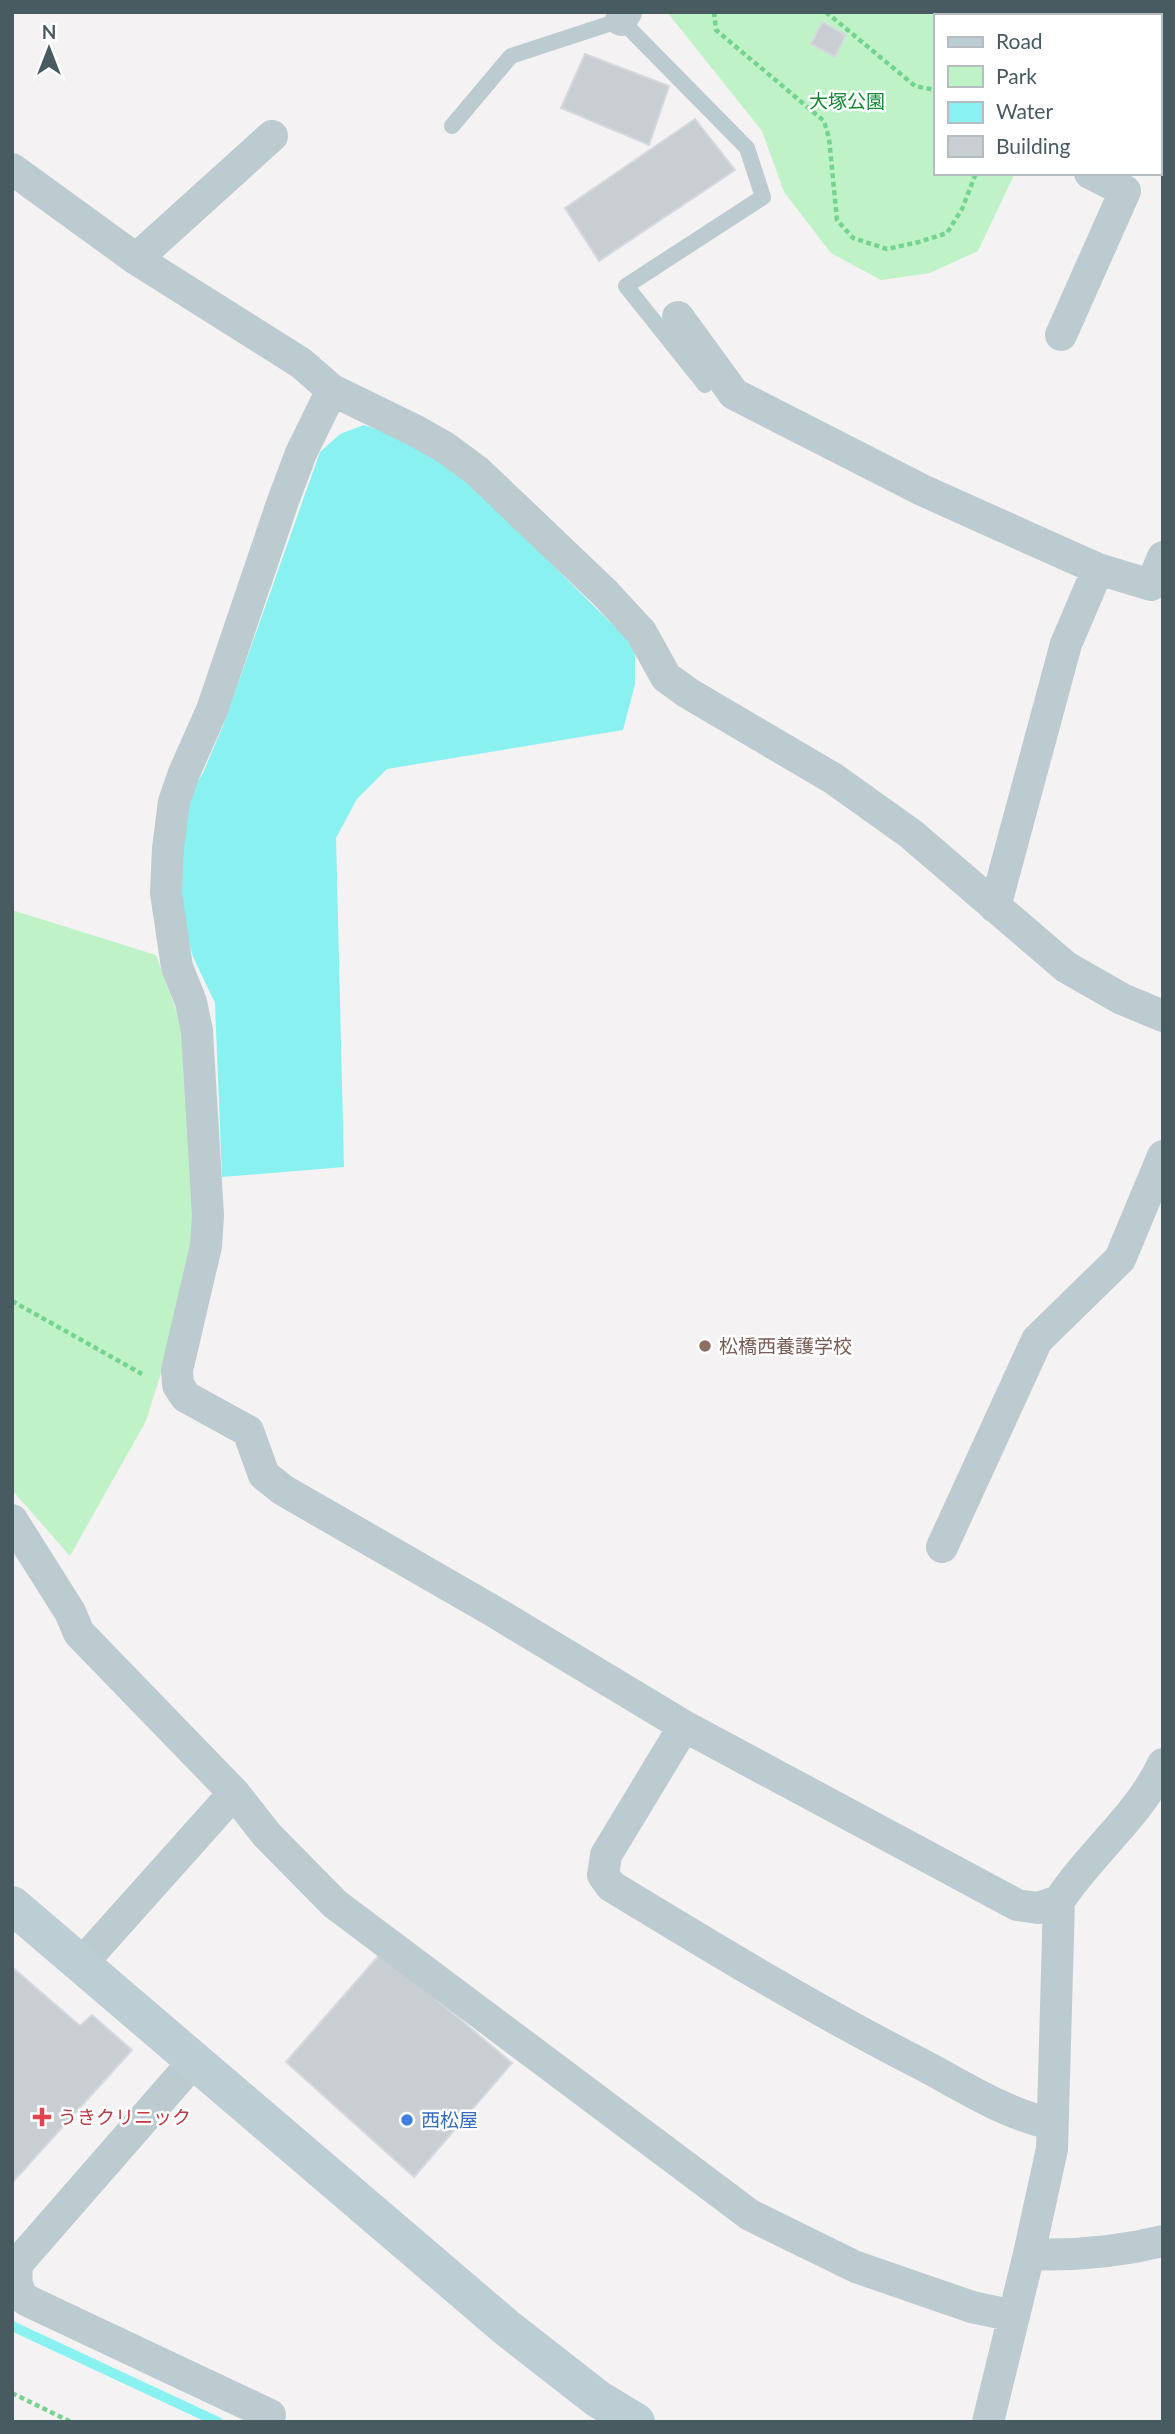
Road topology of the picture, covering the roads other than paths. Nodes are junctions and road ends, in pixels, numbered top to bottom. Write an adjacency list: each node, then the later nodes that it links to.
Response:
1 (624, 16): 2 (lane); 9 (lane)
2 (452, 126)
3 (272, 136): 6 (street)
4 (12, 169): 6 (street)
5 (1094, 175): 8 (street)
6 (136, 259): 10 (street)
7 (678, 317): 12 (street)
8 (1061, 335)
9 (705, 385)
10 (332, 390): 13 (street); 18 (street)
11 (1163, 557): 12 (street)
12 (1098, 569): 13 (street)
13 (995, 907): 14 (street)
14 (1163, 1016)
15 (1163, 1156): 17 (street)
16 (12, 1520): 20 (street)
17 (942, 1547)
18 (684, 1726): 21 (street); 25 (street)
19 (1163, 1764): 21 (street)
20 (234, 1793): 23 (street); 29 (street)
21 (1059, 1901): 25 (street)
22 (12, 1905): 23 (street)
23 (82, 1963): 24 (street)
24 (195, 2060): 28 (street); 31 (street)
25 (1052, 2124): 27 (street)
26 (1163, 2241): 27 (street)
27 (1029, 2254): 29 (street)
28 (15, 2262): 30 (street)
29 (1014, 2316): 32 (street)
30 (270, 2415)
31 (636, 2422)
32 (988, 2422)

